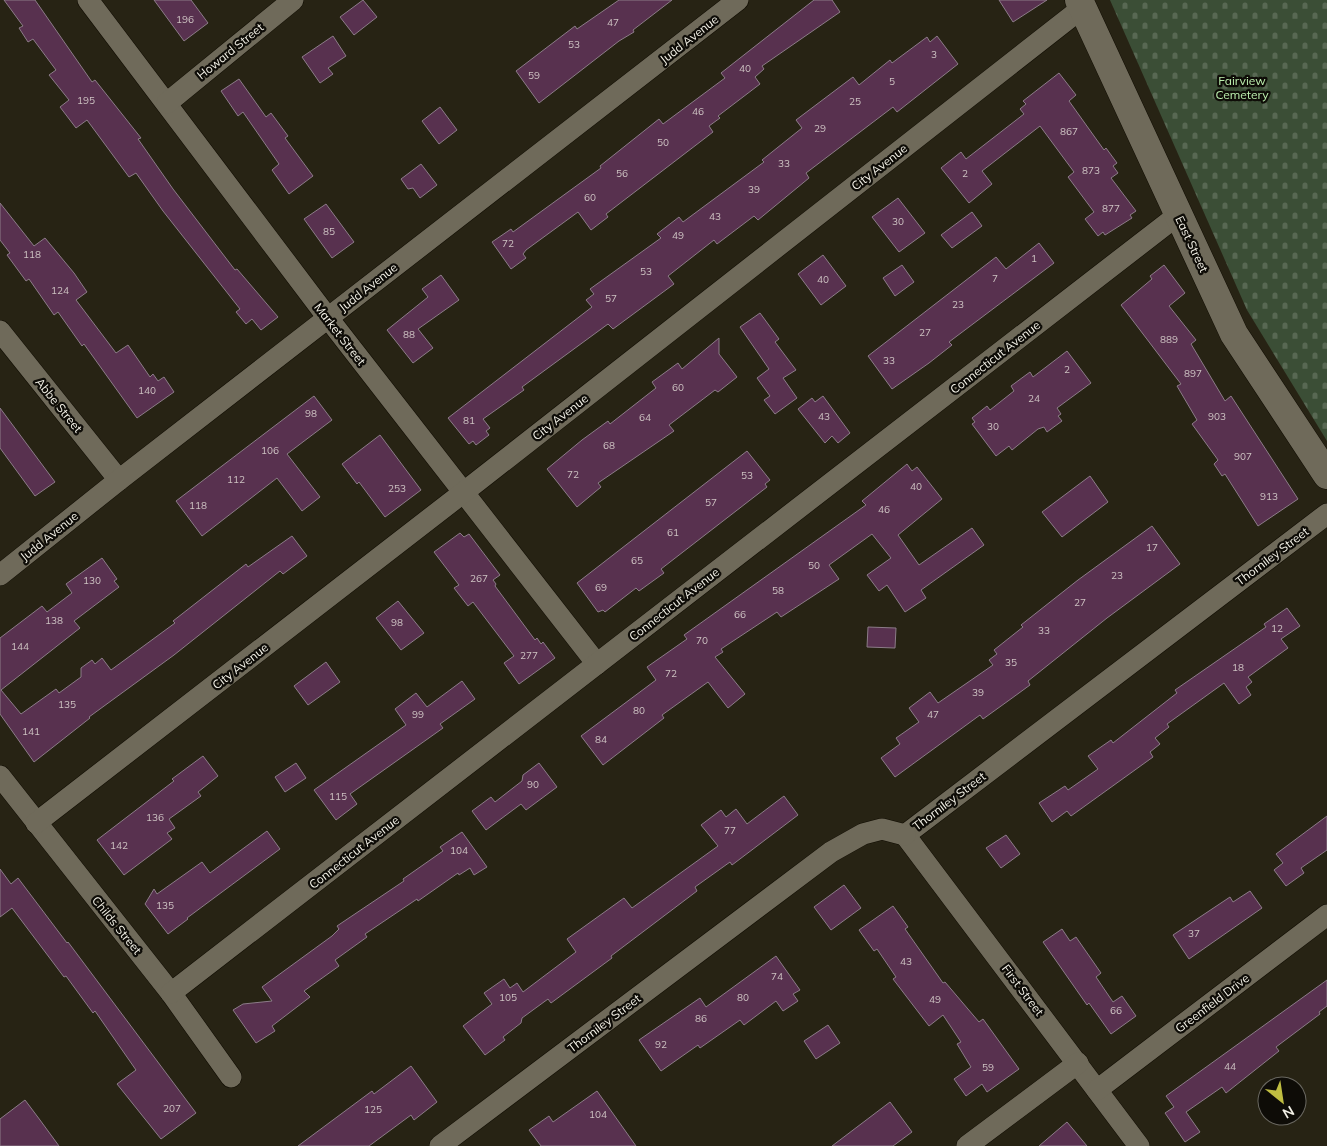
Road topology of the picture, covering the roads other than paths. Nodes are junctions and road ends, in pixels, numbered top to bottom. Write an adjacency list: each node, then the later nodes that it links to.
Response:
1 (88, 0): 5 (street, Market Street)
2 (293, 0): 5 (street, Howard Street)
3 (738, 0): 7 (street, Judd Avenue)
4 (1080, 4): 6 (street, East Street); 11 (street, City Avenue)
5 (167, 102): 7 (street, Market Street)
6 (1178, 215): 9 (street, East Street); 14 (street, Connecticut Avenue)
7 (328, 318): 10 (street, Judd Avenue); 11 (street, Market Street)
8 (0, 331): 10 (street, Abbe Street)
9 (1327, 475)
10 (119, 480): 13 (street, Judd Avenue)
11 (464, 492): 14 (street, Market Street); 16 (street, City Avenue)
12 (1327, 514): 17 (street, Thorniley Street)
13 (0, 575)
14 (597, 664): 19 (street, Connecticut Avenue)
15 (0, 776): 16 (street, Childs Street)
16 (36, 824): 19 (street, Childs Street)
17 (905, 835): 20 (street, First Street); 23 (street, Thorniley Street)
18 (1327, 915): 22 (street, Greenfield Drive)
19 (171, 993): 21 (street, Childs Street)
20 (1078, 1063): 22 (street, First Street); 24 (street)
21 (231, 1077)
22 (1097, 1090): 25 (street, First Street)
23 (440, 1146)
24 (967, 1146)
25 (1139, 1146)

